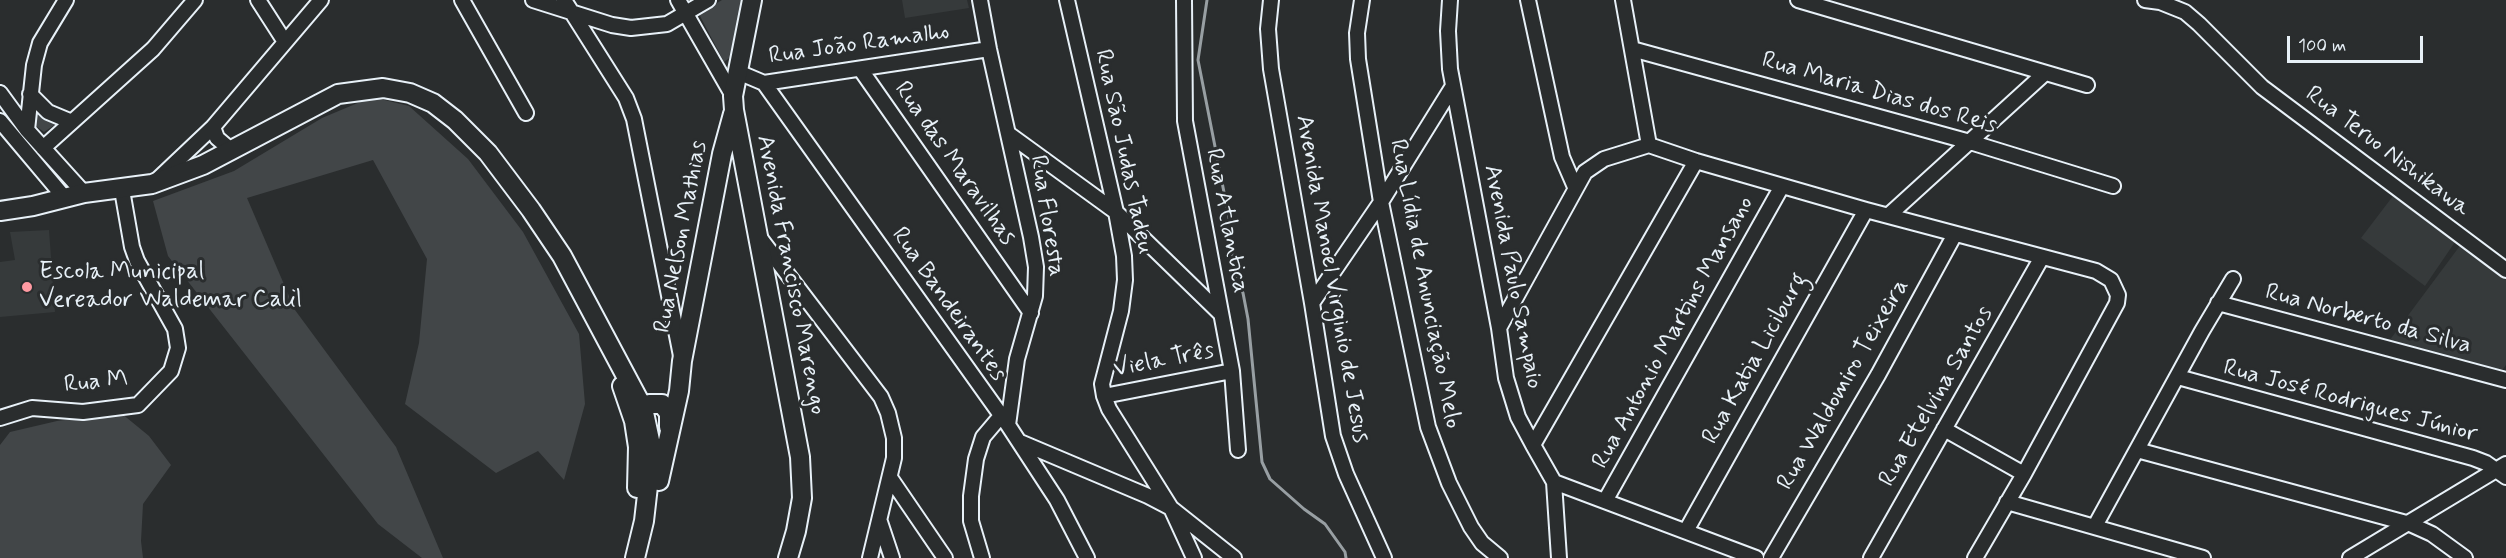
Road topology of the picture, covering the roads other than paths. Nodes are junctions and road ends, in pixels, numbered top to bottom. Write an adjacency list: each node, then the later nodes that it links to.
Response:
1 (66, 0): 34 (street)
2 (195, 0): 38 (street)
3 (258, 0): 24 (street)
4 (321, 0): 24 (street)
5 (462, 0): 36 (street)
6 (533, 0): 22 (street)
7 (564, 0): 22 (street)
8 (678, 0): 23 (street)
9 (708, 0): 23 (street)
10 (752, 0): 28 (main road, Avenida Francisco Marengo)
11 (980, 0): 26 (street, Rua Floresta)
12 (1067, 0): 59 (street, Rua São Judas Tadeu)
13 (1184, 0): 69 (street, Rua Atlantica)
14 (1272, 0): 66 (street, Avenida Manoel Virginio de Jesus)
15 (1362, 0): 55 (street, Rua Lídia de Anunciação Melo)
16 (1450, 0): 32 (street, Avenida Paulo Sampaio)
17 (1528, 0): 50 (street)
18 (1623, 0): 25 (street)
19 (1798, 0): 29 (street)
20 (2145, 0): 21 (street, Rua Teruo Nishikawa)
21 (2160, 1): 64 (street, Rua Teruo Nishikawa)
22 (572, 12): 23 (street); 71 (street)
23 (686, 13): 35 (street)
24 (285, 42): 39 (street)
25 (1632, 49): 42 (street, Rua Maria Dias dos Reis); 43 (street)
26 (989, 50): 27 (street, Rua João Ramalho); 41 (street, Rua Floresta)
27 (861, 70): 30 (street, Rua João Ramalho); 68 (street, Rua das Maravilhas)
28 (738, 72): 30 (street, Rua João Ramalho); 35 (main road, Avenida Francisco Marengo)
29 (2044, 74): 31 (street); 42 (street)
30 (764, 83): 79 (street, Rua Bandeirantes)
31 (2087, 85)
32 (1453, 86): 55 (street); 70 (street, Avenida Paulo Sampaio)
33 (0, 93): 40 (street)
34 (30, 94): 38 (street); 40 (street)
35 (734, 103): 62 (main road, Avenida Francisco Marengo); 71 (main road, Rua Nelson Mathias)
36 (526, 113)
37 (0, 121): 53 (street)
38 (72, 122): 44 (street)
39 (213, 127): 45 (street); 47 (street)
40 (27, 130): 44 (street)
41 (1010, 135): 59 (street); 68 (street, Rua Floresta)
42 (1970, 142): 49 (street, Rua Maria Dias dos Reis); 60 (street)
43 (1649, 145): 46 (street); 50 (street)
44 (43, 148): 52 (street)
45 (231, 150): 47 (main road); 77 (main road)
46 (1696, 161): 48 (street); 83 (street)
47 (152, 184): 51 (main road)
48 (1782, 186): 57 (street); 90 (street, Rua Antonio Martins Mansano)
49 (2113, 186)
50 (1575, 188): 70 (street)
51 (122, 189): 52 (main road); 78 (street, Rua M)
52 (84, 193): 53 (main road)
53 (64, 196): 56 (main road)
54 (0, 200): 56 (main road)
55 (1381, 202): 66 (street); 109 (street, Rua Lídia de Anunciação Melo)
56 (33, 206): 58 (main road)
57 (1866, 210): 60 (street); 97 (street, Rua Katia Liciburg)
58 (0, 211)
59 (1116, 212): 69 (street); 75 (street, Rua São Judas Tadeu)
60 (1889, 215): 61 (street)
61 (1955, 234): 63 (street); 112 (street, Rua Waldomiro Teixeira)
62 (760, 238): 88 (street); 100 (main road, Avenida Francisco Marengo)
63 (2042, 258): 80 (street, Rua Etelvina Santos); 87 (street)
64 (2506, 270)
65 (2233, 279): 67 (street)
66 (1312, 303): 108 (street, Avenida Manoel Virginio de Jesus)
67 (2218, 303): 73 (street); 74 (street, Rua Norberto da Silva)
68 (1031, 313): 79 (street, Rua Floresta)
69 (1221, 314): 72 (street, Rua Atlantica)
70 (1498, 327): 83 (street, Avenida Paulo Sampaio)
71 (682, 368): 76 (main road); 81 (main road, Rua Nelson Mathias)
72 (1232, 371): 75 (street, Viela Três); 84 (street, Rua Atlantica)
73 (2178, 377): 85 (street); 86 (street, Rua José Rodrigues Júnior)
74 (2506, 380)
75 (1104, 396): 92 (street)
76 (662, 404): 77 (main road); 81 (main road)
77 (639, 414): 93 (main road); 98 (main road)
78 (0, 418)
79 (1004, 421): 82 (street, Rua Bandeirantes); 104 (street)
80 (1944, 429): 87 (street); 113 (street, Rua Etelvina Santos)
81 (669, 435): 93 (main road, Rua Nelson Mathias)
82 (1020, 442): 92 (street); 105 (street, Rua Bandeirantes)
83 (1533, 445): 89 (street, Avenida Paulo Sampaio)
84 (1238, 450)
85 (2137, 450): 95 (street); 96 (street)
86 (2503, 470): 95 (street)
87 (2024, 474): 91 (street)
88 (891, 479): 94 (street); 103 (street)
89 (1554, 482): 90 (street); 110 (street)
90 (1605, 501): 97 (street)
91 (2007, 502): 96 (street); 114 (street)
92 (1172, 508): 106 (street); 107 (street)
93 (644, 521): 99 (main road)
94 (880, 522): 101 (street); 102 (street)
95 (2410, 524): 116 (street); 117 (street)
96 (2095, 526): 115 (street)
97 (1686, 531): 111 (street)
98 (625, 558)
99 (635, 558)
100 (788, 558)
101 (870, 558)
102 (892, 558)
103 (945, 558)
104 (982, 558)
105 (1087, 558)
106 (1194, 558)
107 (1233, 558)
108 (1384, 558)
109 (1500, 558)
110 (1559, 558)
111 (1756, 558)
112 (1771, 558)
113 (1871, 558)
114 (1975, 558)
115 (2204, 558)
116 (2350, 558)
117 (2465, 558)

